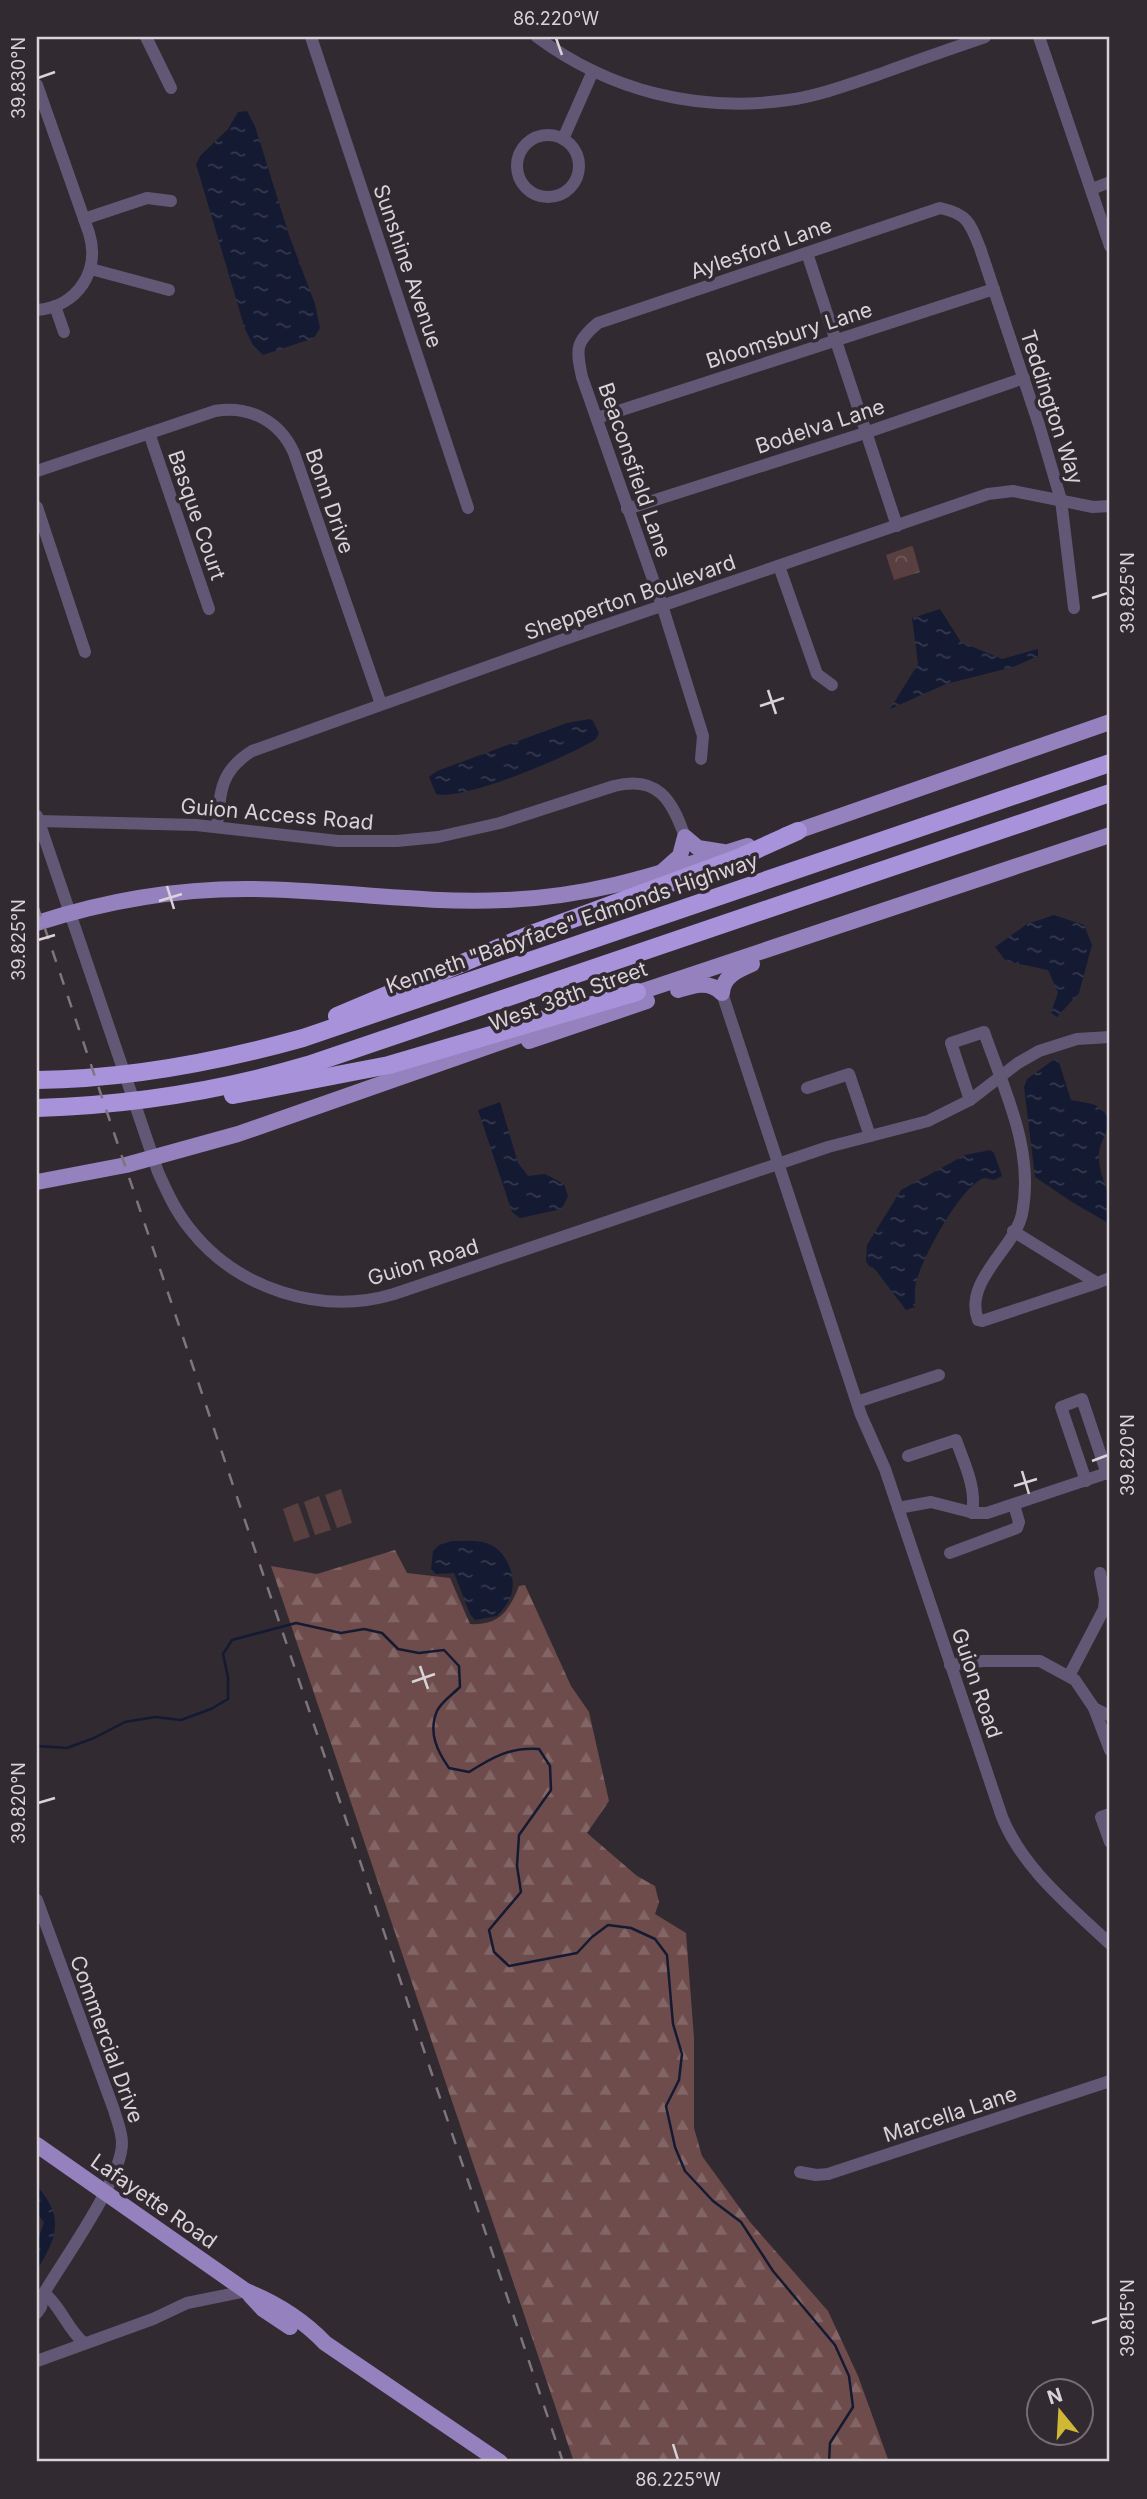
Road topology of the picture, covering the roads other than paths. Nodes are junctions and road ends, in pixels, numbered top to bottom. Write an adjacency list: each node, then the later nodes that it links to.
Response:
1 (146, 37): 8 (street)
2 (311, 37): 33 (street, Sunshine Avenue)
3 (537, 37): 6 (street)
4 (985, 37): 6 (street)
5 (1039, 37): 11 (street)
6 (593, 71): 9 (street)
7 (37, 85): 13 (street)
8 (171, 88)
9 (563, 139): 9 (street)
10 (1110, 182): 11 (street)
11 (1092, 189): 15 (street)
12 (171, 201): 13 (street)
13 (84, 219): 17 (street)
14 (970, 222): 16 (street, Aylesford Lane); 18 (street, Teddington Way)
15 (1110, 246)
16 (807, 253): 23 (street); 24 (street, Aylesford Lane)
17 (91, 269): 19 (street); 20 (street)
18 (993, 289): 23 (street, Bloomsbury Lane); 25 (street, Teddington Way)
19 (169, 290)
20 (55, 306): 21 (street); 22 (street)
21 (37, 310)
22 (64, 332)
23 (835, 341): 26 (street, Bloomsbury Lane); 28 (street)
24 (577, 354): 26 (street, Beaconsfield Lane)
25 (1024, 378): 28 (street, Bodelva Lane); 30 (street, Teddington Way)
26 (597, 418): 34 (street, Beaconsfield Lane)
27 (149, 433): 29 (street); 39 (street, Basque Court); 42 (street, Bonn Drive)
28 (865, 433): 34 (street, Bodelva Lane); 35 (street)
29 (37, 471)
30 (1061, 500): 31 (street, Shepperton Boulevard); 35 (street, Shepperton Boulevard); 38 (street, Teddington Way)
31 (1110, 506)
32 (37, 507): 40 (street)
33 (468, 508)
34 (627, 509): 37 (street, Beaconsfield Lane)
35 (897, 526): 36 (street, Shepperton Boulevard)
36 (779, 566): 37 (street, Shepperton Boulevard); 41 (street)
37 (662, 606): 42 (street, Shepperton Boulevard); 44 (street, Beaconsfield Lane)
38 (1073, 608)
39 (209, 609)
40 (85, 652)
41 (832, 685)
42 (381, 704): 48 (street, Shepperton Boulevard)
43 (1110, 722): 49 (main road)
44 (701, 759)
45 (1110, 763): 59 (highway, Kenneth "Babyface" Edmonds Highway)
46 (1110, 793): 64 (highway)
47 (38, 818): 48 (street, Guion Access Road); 68 (street, Guion Road)
48 (216, 827): 51 (street, Guion Access Road)
49 (798, 831): 52 (main road); 59 (highway)
50 (1110, 835): 55 (main road, West 38th Street)
51 (685, 837): 52 (main road); 53 (main road)
52 (726, 853): 53 (main road)
53 (657, 876): 54 (main road)
54 (37, 923)
55 (805, 938): 56 (main road, West 38th Street); 57 (main road)
56 (637, 992): 60 (main road, West 38th Street); 64 (highway)
57 (722, 993): 60 (main road); 68 (street, Guion Road)
58 (1110, 1037): 61 (street)
59 (255, 1051): 62 (highway, Kenneth "Babyface" Edmonds Highway)
60 (446, 1061): 69 (main road, West 38th Street)
61 (1000, 1078): 65 (street); 65 (street); 70 (street)
62 (45, 1080)
63 (807, 1088): 67 (street)
64 (177, 1096): 66 (highway)
65 (970, 1100): 67 (street)
66 (37, 1108)
67 (870, 1136): 68 (street)
68 (779, 1163): 73 (street, Guion Road)
69 (37, 1182)
70 (1013, 1231): 71 (street); 71 (street)
71 (1104, 1280)
72 (939, 1375): 73 (street)
73 (857, 1402): 78 (street, Guion Road)
74 (908, 1456): 79 (street)
75 (1108, 1473): 76 (street); 76 (street)
76 (1086, 1481): 77 (street)
77 (1014, 1505): 79 (street); 80 (street)
78 (898, 1508): 79 (street); 82 (street, Guion Road)
79 (972, 1513)
80 (950, 1553)
81 (1100, 1573): 83 (street)
82 (950, 1665): 83 (street); 90 (street, Guion Road)
83 (1069, 1676): 84 (street)
84 (1094, 1708): 85 (street); 86 (street)
85 (1110, 1716)
86 (1110, 1750)
87 (1110, 1814): 88 (street)
88 (1110, 1842)
89 (37, 1900): 94 (street, Commercial Drive)
90 (1107, 1935)
91 (1110, 2081): 93 (street, Marcella Lane)
92 (37, 2145): 94 (main road, Lafayette Road)
93 (800, 2172)
94 (105, 2192): 95 (main road, Lafayette Road); 96 (street, Commercial Drive)
95 (246, 2291): 98 (street); 100 (main road, Lafayette Road)
96 (40, 2295): 97 (street, Commercial Drive); 98 (street)
97 (37, 2313)
98 (84, 2343): 99 (street)
99 (37, 2361)
100 (500, 2462)

